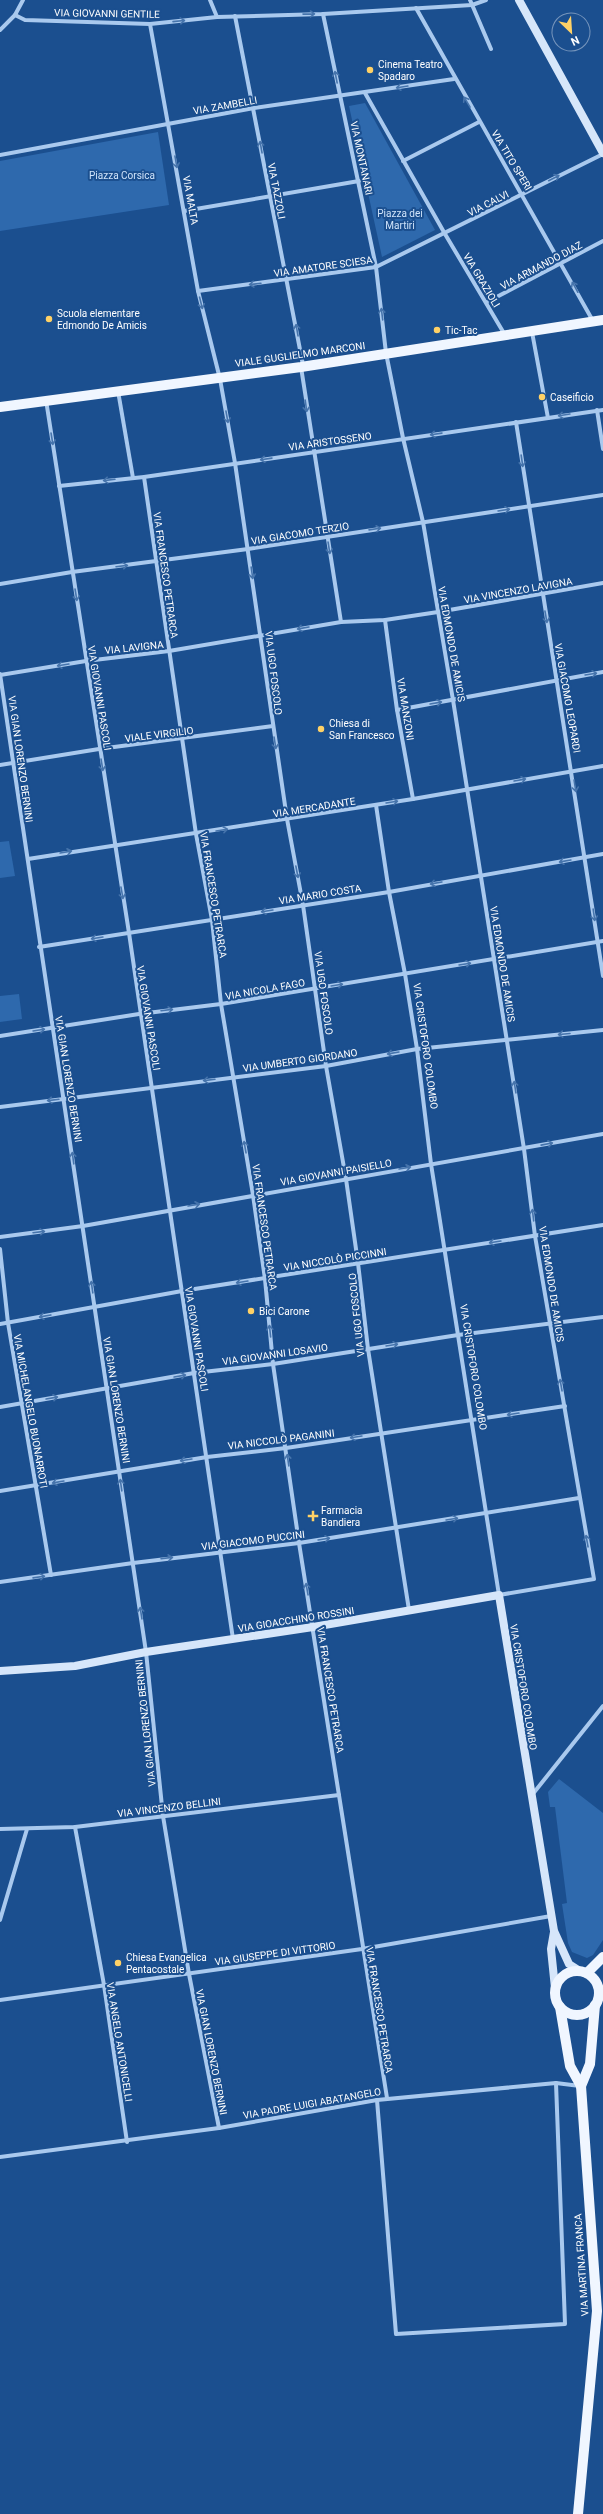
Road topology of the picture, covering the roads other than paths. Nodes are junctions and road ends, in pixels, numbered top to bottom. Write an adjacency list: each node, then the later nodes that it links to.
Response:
1 (24, 0): 9 (street)
2 (210, 0): 11 (street)
3 (470, 0): 6 (street)
4 (486, 0): 6 (street, VIA GIOVANNI GENTILE)
5 (520, 0): 21 (street)
6 (472, 5): 7 (street, VIA GIOVANNI GENTILE); 14 (street)
7 (416, 8): 8 (street, VIA GIOVANNI GENTILE); 15 (street, VIA TITO SPERI)
8 (324, 14): 10 (street, VIA GIOVANNI GENTILE, one-way to 8); 17 (street, VIA MONTANARI, one-way to 8)
9 (15, 15): 12 (street, VIA GIOVANNI GENTILE); 13 (street)
10 (235, 16): 11 (street, VIA GIOVANNI GENTILE); 18 (street, VIA TAZZOLI)
11 (217, 17): 12 (street, VIA GIOVANNI GENTILE, one-way to 11)
12 (150, 24): 20 (street, VIA MALTA)
13 (0, 30)
14 (491, 49)
15 (454, 79): 16 (street, VIA ZAMBELLI, one-way to 16); 19 (street, VIA TITO SPERI, one-way to 15)
16 (365, 93): 17 (street, VIA ZAMBELLI); 23 (street)
17 (340, 96): 18 (street, VIA ZAMBELLI); 24 (street, VIA MONTANARI)
18 (254, 108): 20 (street, VIA ZAMBELLI); 26 (street, VIA TAZZOLI, one-way to 18)
19 (479, 122): 23 (street); 25 (street, VIA TITO SPERI)
20 (169, 123): 22 (street, VIA ZAMBELLI); 27 (street, VIA MALTA, one-way to 27)
21 (603, 153): 25 (street, VIA CALVI, one-way to 21)
22 (0, 155)
23 (403, 161): 28 (street)
24 (359, 181): 26 (street); 31 (street, VIA MONTANARI)
25 (523, 194): 28 (street, VIA CALVI); 30 (street, VIA TITO SPERI)
26 (269, 195): 27 (street); 32 (street, VIA TAZZOLI)
27 (184, 212): 33 (street, VIA MALTA)
28 (445, 234): 31 (street, VIA AMATORE SCIESA); 34 (street, VIA GRAZIOLI)
29 (603, 242): 30 (street, VIA ARMANDO DIAZ)
30 (562, 262): 34 (street, VIA ARMANDO DIAZ); 35 (street, VIA TITO SPERI, one-way to 30)
31 (376, 267): 32 (street, VIA AMATORE SCIESA); 38 (street, VIA MONTANARI, one-way to 31)
32 (288, 280): 33 (street, VIA AMATORE SCIESA, one-way to 33); 39 (street, VIA TAZZOLI, one-way to 32)
33 (198, 291): 40 (street, VIA MALTA, one-way to 40)
34 (487, 302): 37 (street, VIA GRAZIOLI)
35 (598, 320): 36 (main road, VIALE GUGLIELMO MARCONI)
36 (532, 332): 37 (main road, VIALE GUGLIELMO MARCONI); 46 (street)
37 (505, 335): 38 (main road, VIALE GUGLIELMO MARCONI)
38 (386, 353): 39 (main road, VIALE GUGLIELMO MARCONI); 48 (street, VIA EDMONDO DE AMICIS)
39 (301, 367): 40 (main road, VIALE GUGLIELMO MARCONI); 50 (street, VIA TAZZOLI, one-way to 50)
40 (220, 379): 41 (main road, VIALE GUGLIELMO MARCONI); 51 (street, VIA UGO FOSCOLO, one-way to 51)
41 (118, 390): 42 (main road, VIALE GUGLIELMO MARCONI); 53 (street)
42 (46, 400): 43 (main road, VIALE GUGLIELMO MARCONI); 54 (street, VIA GIOVANNI PASCOLI, one-way to 54)
43 (0, 407)
44 (597, 410): 45 (street, VIA ARISTOSSENO); 46 (street, VIA ARISTOSSENO, one-way to 46); 49 (street)
45 (603, 410)
46 (548, 418): 47 (street, VIA ARISTOSSENO)
47 (516, 422): 48 (street, VIA ARISTOSSENO, one-way to 48); 56 (street, VIA GIACOMO LEOPARDI, one-way to 56)
48 (403, 438): 50 (street, VIA ARISTOSSENO); 57 (street, VIA EDMONDO DE AMICIS)
49 (603, 449)
50 (313, 452): 51 (street, VIA ARISTOSSENO, one-way to 51); 58 (street, VIA TAZZOLI)
51 (235, 463): 52 (street, VIA ARISTOSSENO); 59 (street, VIA UGO FOSCOLO)
52 (144, 477): 53 (street, VIA ARISTOSSENO); 60 (street, VIA FRANCESCO PETRARCA)
53 (133, 478): 54 (street, VIA ARISTOSSENO, one-way to 54)
54 (59, 486): 61 (street, VIA GIOVANNI PASCOLI)
55 (603, 495): 56 (street, VIA GIACOMO TERZIO)
56 (528, 506): 57 (street, VIA GIACOMO TERZIO, one-way to 56); 64 (street, VIA GIACOMO LEOPARDI)
57 (422, 522): 58 (street, VIA GIACOMO TERZIO, one-way to 57); 65 (street, VIA EDMONDO DE AMICIS)
58 (327, 536): 59 (street, VIA GIACOMO TERZIO); 67 (street, VIA TAZZOLI, one-way to 67)
59 (248, 549): 60 (street, VIA GIACOMO TERZIO); 68 (street, VIA UGO FOSCOLO, one-way to 68)
60 (156, 562): 61 (street, VIA GIACOMO TERZIO, one-way to 60); 69 (street, VIA FRANCESCO PETRARCA)
61 (72, 572): 63 (street, VIA GIACOMO TERZIO); 70 (street, VIA GIOVANNI PASCOLI, one-way to 70)
62 (603, 583): 64 (street, VIA VINCENZO LAVIGNA)
63 (0, 584)
64 (542, 594): 65 (street, VIA VINCENZO LAVIGNA); 73 (street, VIA GIACOMO LEOPARDI, one-way to 73)
65 (438, 612): 66 (street, VIA VINCENZO LAVIGNA); 74 (street, VIA EDMONDO DE AMICIS)
66 (385, 620): 67 (street, VIA VINCENZO LAVIGNA); 75 (street, VIA MANZONI)
67 (341, 622): 68 (street, VIA LAVIGNA, one-way to 68)
68 (261, 636): 69 (street, VIA LAVIGNA); 76 (street, VIA UGO FOSCOLO)
69 (169, 652): 70 (street, VIA LAVIGNA); 77 (street, VIA FRANCESCO PETRARCA)
70 (86, 661): 72 (street, VIA LAVIGNA, one-way to 72); 78 (street, VIA GIOVANNI PASCOLI)
71 (603, 672): 73 (street, one-way to 71)
72 (0, 675): 79 (street, VIA GIAN LORENZO BERNINI)
73 (556, 679): 74 (street); 82 (street, VIA GIACOMO LEOPARDI)
74 (454, 700): 75 (street, one-way to 74); 83 (street, VIA EDMONDO DE AMICIS)
75 (397, 710): 84 (street, VIA MANZONI)
76 (273, 726): 77 (street, VIALE VIRGILIO); 86 (street, VIA UGO FOSCOLO, one-way to 86)
77 (182, 740): 78 (street, VIALE VIRGILIO); 87 (street, VIA FRANCESCO PETRARCA)
78 (99, 749): 79 (street, VIALE VIRGILIO); 88 (street, VIA GIOVANNI PASCOLI, one-way to 88)
79 (13, 763): 80 (street, VIALE VIRGILIO); 91 (street, VIA GIAN LORENZO BERNINI)
80 (0, 765)
81 (603, 766): 82 (street, VIA MERCADANTE)
82 (572, 771): 83 (street, VIA MERCADANTE, one-way to 82); 90 (street, VIA GIACOMO LEOPARDI, one-way to 90)
83 (466, 789): 84 (street, VIA MERCADANTE); 92 (street, VIA EDMONDO DE AMICIS)
84 (413, 799): 85 (street, VIA MERCADANTE, one-way to 84)
85 (376, 805): 86 (street, VIA MERCADANTE); 93 (street, VIA CRISTOFORO COLOMBO)
86 (287, 819): 87 (street, VIA MERCADANTE, one-way to 86); 94 (street, VIA UGO FOSCOLO, one-way to 94)
87 (196, 834): 88 (street, VIA MERCADANTE); 95 (street, VIA FRANCESCO PETRARCA)
88 (114, 844): 91 (street, VIA MERCADANTE, one-way to 88); 96 (street, VIA GIOVANNI PASCOLI, one-way to 96)
89 (603, 854): 90 (street, VIA MARIO COSTA)
90 (586, 858): 92 (street, VIA MARIO COSTA, one-way to 92); 98 (street, VIA GIACOMO LEOPARDI, one-way to 98)
91 (28, 859): 99 (street, VIA GIAN LORENZO BERNINI)
92 (481, 875): 93 (street, VIA MARIO COSTA, one-way to 93); 100 (street, VIA EDMONDO DE AMICIS)
93 (389, 892): 94 (street, VIA MARIO COSTA); 101 (street, VIA CRISTOFORO COLOMBO)
94 (303, 905): 95 (street, VIA MARIO COSTA, one-way to 95); 103 (street, VIA UGO FOSCOLO)
95 (212, 920): 96 (street, VIA MARIO COSTA); 104 (street, VIA FRANCESCO PETRARCA)
96 (129, 933): 99 (street, VIA MARIO COSTA, one-way to 99); 105 (street, VIA GIOVANNI PASCOLI)
97 (603, 941): 98 (street, VIA NICOLA FAGO)
98 (598, 942): 100 (street, VIA NICOLA FAGO); 102 (street, VIA GIACOMO LEOPARDI)
99 (39, 947): 106 (street, VIA GIAN LORENZO BERNINI)
100 (493, 959): 101 (street, VIA NICOLA FAGO, one-way to 100); 109 (street, VIA EDMONDO DE AMICIS)
101 (406, 974): 103 (street, VIA NICOLA FAGO, one-way to 101); 110 (street, VIA CRISTOFORO COLOMBO)
102 (603, 976)
103 (315, 988): 104 (street, VIA NICOLA FAGO); 111 (street, VIA UGO FOSCOLO)
104 (221, 1004): 105 (street, VIA NICOLA FAGO, one-way to 104); 112 (street, VIA FRANCESCO PETRARCA)
105 (139, 1014): 106 (street, VIA NICOLA FAGO); 113 (street, VIA GIOVANNI PASCOLI)
106 (53, 1028): 108 (street, VIA NICOLA FAGO, one-way to 106); 114 (street, VIA GIAN LORENZO BERNINI)
107 (603, 1030): 109 (street, VIA UMBERTO GIORDANO, one-way to 109)
108 (0, 1036)
109 (507, 1039): 110 (street, VIA UMBERTO GIORDANO); 117 (street, VIA EDMONDO DE AMICIS, one-way to 109)
110 (417, 1049): 111 (street, VIA UMBERTO GIORDANO, one-way to 111); 118 (street, VIA CRISTOFORO COLOMBO)
111 (326, 1066): 112 (street, VIA UMBERTO GIORDANO); 119 (street, VIA UGO FOSCOLO)
112 (233, 1077): 113 (street, VIA UMBERTO GIORDANO, one-way to 113); 120 (street, VIA FRANCESCO PETRARCA, one-way to 112)
113 (152, 1088): 114 (street, VIA UMBERTO GIORDANO); 121 (street, VIA GIOVANNI PASCOLI)
114 (65, 1099): 115 (street, VIA UMBERTO GIORDANO, one-way to 115); 123 (street, VIA GIAN LORENZO BERNINI, one-way to 114)
115 (0, 1107)
116 (603, 1134): 117 (street, VIA GIOVANNI PAISIELLO, one-way to 116)
117 (524, 1149): 118 (street, VIA GIOVANNI PAISIELLO); 124 (street, VIA EDMONDO DE AMICIS, one-way to 117)
118 (432, 1164): 119 (street, VIA GIOVANNI PAISIELLO, one-way to 118); 127 (street, VIA CRISTOFORO COLOMBO)
119 (346, 1178): 120 (street, VIA GIOVANNI PAISIELLO); 128 (street, VIA UGO FOSCOLO)
120 (253, 1195): 121 (street, VIA GIOVANNI PAISIELLO, one-way to 120); 129 (street, VIA FRANCESCO PETRARCA)
121 (169, 1209): 123 (street, VIA GIOVANNI PAISIELLO); 130 (street, VIA GIOVANNI PASCOLI)
122 (603, 1225): 124 (street, VIA NICCOLÒ PICCINNI)
123 (83, 1226): 125 (street, VIA GIOVANNI PAISIELLO, one-way to 123); 131 (street, VIA GIAN LORENZO BERNINI, one-way to 123)
124 (536, 1236): 127 (street, VIA NICCOLÒ PICCINNI, one-way to 127); 135 (street, VIA EDMONDO DE AMICIS)
125 (0, 1237)
126 (0, 1249): 133 (street, VIA MICHELANGELO BUONARROTI)
127 (446, 1250): 128 (street, VIA NICCOLÒ PICCINNI); 136 (street, VIA CRISTOFORO COLOMBO)
128 (358, 1263): 129 (street, VIA NICCOLÒ PICCINNI); 137 (street, VIA UGO FOSCOLO)
129 (265, 1279): 130 (street, VIA NICCOLÒ PICCINNI, one-way to 130); 138 (street, VIA FRANCESCO PETRARCA, one-way to 129)
130 (182, 1291): 131 (street, VIA NICCOLÒ PICCINNI); 139 (street, VIA GIOVANNI PASCOLI)
131 (95, 1307): 133 (street, VIA NICCOLÒ PICCINNI, one-way to 133); 140 (street, VIA GIAN LORENZO BERNINI)
132 (603, 1317): 135 (street, VIA GIOVANNI LOSAVIO)
133 (8, 1323): 134 (street, VIA NICCOLÒ PICCINNI); 141 (street, VIA MICHELANGELO BUONARROTI)
134 (0, 1324)
135 (550, 1325): 136 (street, VIA GIOVANNI LOSAVIO); 142 (street, VIA EDMONDO DE AMICIS, one-way to 135)
136 (458, 1335): 137 (street, VIA GIOVANNI LOSAVIO, one-way to 136); 144 (street, VIA CRISTOFORO COLOMBO)
137 (368, 1349): 138 (street, VIA GIOVANNI LOSAVIO); 145 (street, VIA UGO FOSCOLO)
138 (273, 1364): 139 (street, VIA GIOVANNI LOSAVIO); 146 (street, VIA FRANCESCO PETRARCA)
139 (194, 1373): 140 (street, VIA GIOVANNI LOSAVIO, one-way to 139); 147 (street, VIA GIOVANNI PASCOLI)
140 (107, 1388): 141 (street, VIA GIOVANNI LOSAVIO, one-way to 140); 148 (street, VIA GIAN LORENZO BERNINI)
141 (21, 1404): 143 (street, VIA GIOVANNI LOSAVIO); 149 (street, VIA MICHELANGELO BUONARROTI)
142 (565, 1406): 144 (street, VIA NICCOLÒ PAGANINI, one-way to 144); 151 (street, VIA EDMONDO DE AMICIS)
143 (0, 1407)
144 (472, 1420): 145 (street, VIA NICCOLÒ PAGANINI); 152 (street, VIA CRISTOFORO COLOMBO)
145 (381, 1433): 146 (street, VIA NICCOLÒ PAGANINI, one-way to 146); 153 (street, VIA UGO FOSCOLO)
146 (286, 1448): 147 (street, VIA NICCOLÒ PAGANINI); 154 (street, VIA FRANCESCO PETRARCA, one-way to 146)
147 (207, 1457): 148 (street, VIA NICCOLÒ PAGANINI, one-way to 148); 155 (street, VIA GIOVANNI PASCOLI)
148 (119, 1471): 149 (street, VIA NICCOLÒ PAGANINI, one-way to 149); 156 (street, VIA GIAN LORENZO BERNINI, one-way to 148)
149 (36, 1485): 150 (street, VIA NICCOLÒ PAGANINI); 157 (street, VIA MICHELANGELO BUONARROTI)
150 (0, 1491)
151 (579, 1498): 152 (street, VIA GIACOMO PUCCINI); 158 (street, VIA EDMONDO DE AMICIS, one-way to 151)
152 (486, 1513): 153 (street, VIA GIACOMO PUCCINI, one-way to 152); 160 (street, VIA CRISTOFORO COLOMBO)
153 (395, 1528): 154 (street, VIA GIACOMO PUCCINI, one-way to 153); 161 (street, VIA UGO FOSCOLO)
154 (299, 1543): 155 (street, VIA GIACOMO PUCCINI); 162 (street, VIA FRANCESCO PETRARCA, one-way to 154)
155 (221, 1552): 156 (street, VIA GIACOMO PUCCINI, one-way to 155); 163 (street, VIA GIOVANNI PASCOLI)
156 (133, 1563): 157 (street, VIA GIACOMO PUCCINI); 164 (street, VIA GIAN LORENZO BERNINI, one-way to 156)
157 (51, 1575): 159 (street, VIA GIACOMO PUCCINI, one-way to 157)
158 (594, 1579): 160 (street, VIA GIOACCHINO ROSSINI)
159 (0, 1582)
160 (499, 1595): 161 (street, VIA GIOACCHINO ROSSINI); 168 (street, VIA CRISTOFORO COLOMBO)
161 (409, 1610): 162 (street, VIA GIOACCHINO ROSSINI)
162 (313, 1627): 163 (street, VIA GIOACCHINO ROSSINI); 167 (street, VIA FRANCESCO PETRARCA)
163 (233, 1639): 164 (street, VIA GIOACCHINO ROSSINI)
164 (146, 1652): 165 (street, VIA GIOACCHINO ROSSINI); 169 (street, VIA GIAN LORENZO BERNINI)
165 (0, 1671)
166 (603, 1706): 168 (street)
167 (339, 1795): 169 (street, VIA VINCENZO BELLINI); 176 (street, VIA FRANCESCO PETRARCA)
168 (532, 1795): 173 (street, VIA CRISTOFORO COLOMBO)
169 (163, 1816): 170 (street, VIA VINCENZO BELLINI); 179 (street, VIA GIAN LORENZO BERNINI)
170 (75, 1827): 172 (street, VIA VINCENZO BELLINI); 180 (street, VIA ANGELO ANTONICELLI)
171 (0, 1829): 172 (street, VIA VINCENZO BELLINI)
172 (27, 1829): 174 (street)
173 (552, 1916): 175 (street, VIA CRISTOFORO COLOMBO); 176 (street, VIA GIUSEPPE DI VITTORIO)
174 (0, 1920)
175 (554, 1931): 178 (street, VIA CRISTOFORO COLOMBO); 181 (street, VIA CRISTOFORO COLOMBO)
176 (362, 1949): 179 (street, VIA GIUSEPPE DI VITTORIO); 188 (street, VIA FRANCESCO PETRARCA)
177 (603, 1957): 178 (main road)
178 (584, 1972): 181 (main road); 182 (main road)
179 (189, 1974): 180 (street, VIA GIUSEPPE DI VITTORIO); 190 (street, VIA GIAN LORENZO BERNINI)
180 (104, 1985): 183 (street, VIA GIUSEPPE DI VITTORIO); 191 (street, VIA ANGELO ANTONICELLI)
181 (555, 1988): 185 (main road)
182 (601, 1989): 184 (main road)
183 (0, 2000)
184 (595, 2005): 185 (main road); 187 (main road, VIA MARTINA FRANCA)
185 (560, 2007): 187 (main road, VIA MARTINA FRANCA)
186 (556, 2083): 187 (street, VIA PADRE LUIGI ABATANGELO); 188 (street, VIA PADRE LUIGI ABATANGELO); 189 (street)
187 (581, 2086): 193 (main road, VIA MARTINA FRANCA)
188 (387, 2098): 189 (street, VIA PADRE LUIGI ABATANGELO)
189 (377, 2100): 190 (street, VIA PADRE LUIGI ABATANGELO)
190 (219, 2128): 191 (street, VIA PADRE LUIGI ABATANGELO)
191 (127, 2142): 192 (street, VIA PADRE LUIGI ABATANGELO)
192 (0, 2158)
193 (578, 2514)

